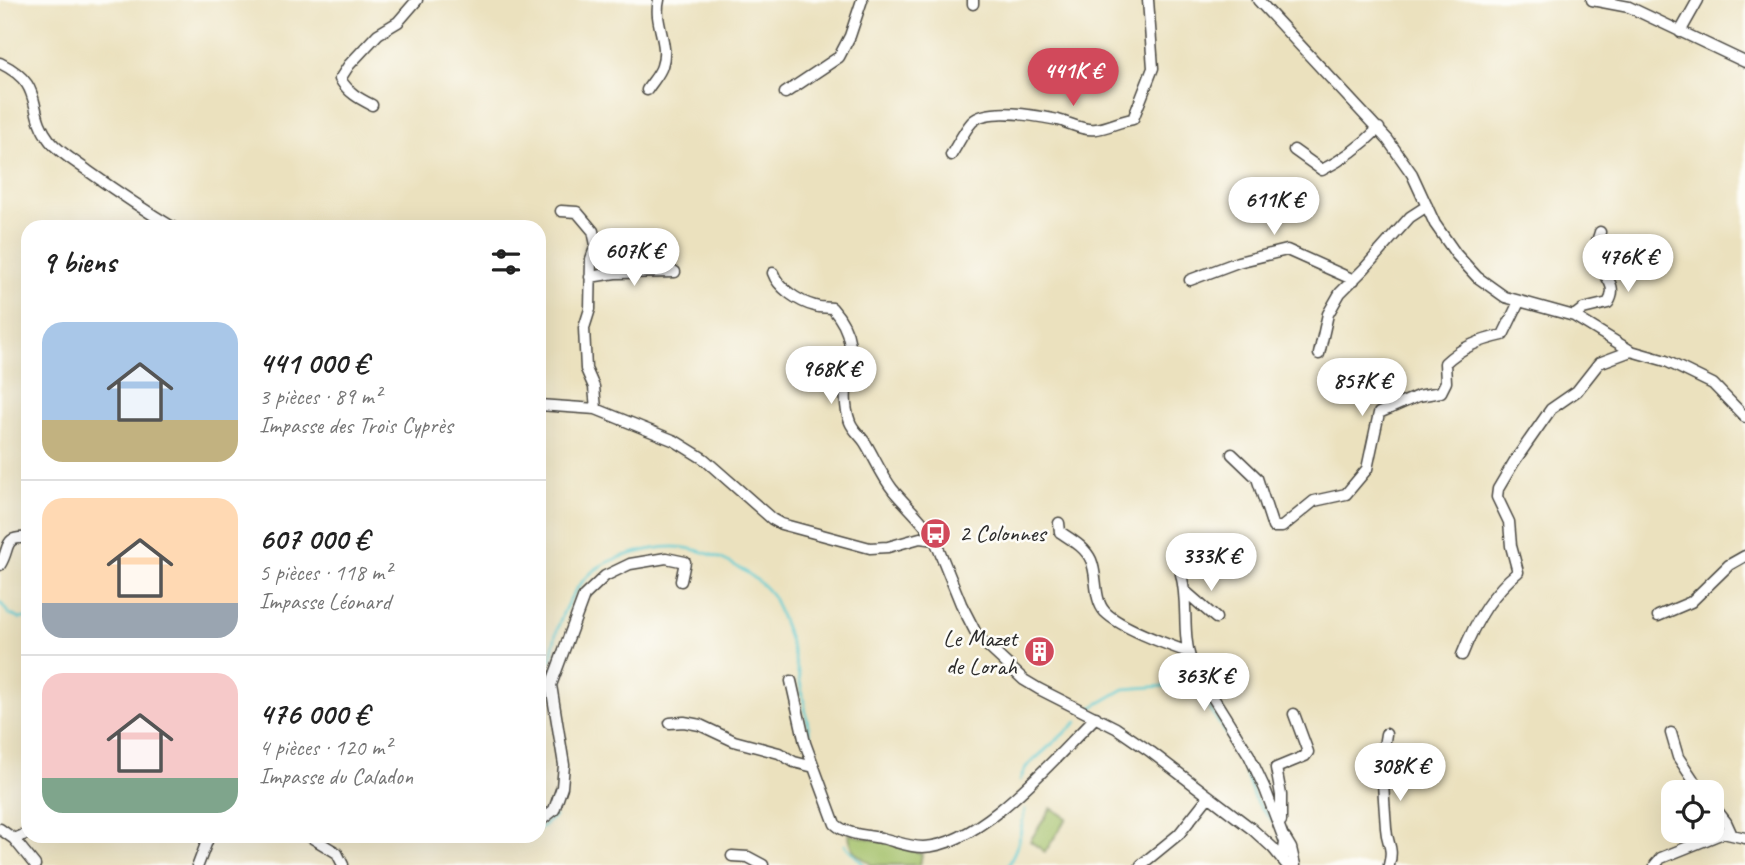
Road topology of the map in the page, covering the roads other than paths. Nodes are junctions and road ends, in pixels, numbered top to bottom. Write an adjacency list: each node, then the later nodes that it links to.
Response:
1 (417, 0): 13 (street)
2 (659, 0): 11 (street)
3 (862, 0): 12 (street)
4 (1148, 0): 16 (street)
5 (1258, 0): 14 (street)
6 (1592, 0): 8 (street)
7 (1698, 0): 8 (street)
8 (1680, 32): 9 (street)
9 (1745, 62)
10 (0, 63): 19 (street)
11 (647, 90)
12 (785, 93)
13 (372, 105)
14 (1379, 128): 15 (street); 17 (street)
15 (1294, 150)
16 (951, 155)
17 (1427, 206): 25 (street); 26 (street)
18 (561, 211): 23 (street)
19 (161, 220)
20 (1600, 232): 27 (street)
21 (675, 272): 23 (street)
22 (773, 273): 36 (street)
23 (590, 277): 31 (street)
24 (1190, 280): 25 (street)
25 (1354, 280): 29 (street)
26 (1519, 302): 27 (street); 33 (street)
27 (1574, 316): 28 (street)
28 (1631, 351): 32 (street); 45 (street)
29 (1318, 354)
30 (546, 405): 31 (street)
31 (596, 409): 36 (street)
32 (1745, 416)
33 (1232, 454)
34 (1059, 523): 44 (street)
35 (21, 537): 38 (street)
36 (935, 540): 48 (street)
37 (1745, 556): 42 (street)
38 (0, 565)
39 (1181, 574): 41 (street)
40 (681, 581): 55 (street)
41 (1186, 592): 43 (street); 44 (street)
42 (1658, 616)
43 (1216, 618)
44 (1188, 652): 58 (street)
45 (1462, 655)
46 (791, 681): 52 (street)
47 (1294, 714): 58 (street)
48 (1096, 717): 52 (street); 54 (street)
49 (670, 723): 52 (street)
50 (1671, 733): 53 (street)
51 (1385, 734): 74 (street)
52 (814, 767)
53 (1693, 780)
54 (1209, 796): 65 (street); 72 (street)
55 (546, 816)
56 (1724, 822): 59 (street)
57 (0, 829): 61 (street)
58 (1282, 831): 65 (street); 67 (street); 73 (street)
59 (1731, 833): 62 (street); 75 (street)
60 (21, 836): 61 (street)
61 (14, 838): 68 (street)
62 (1745, 838)
63 (206, 843): 69 (street)
64 (321, 843): 70 (street)
65 (1273, 848): 67 (street)
66 (733, 856): 71 (street)
67 (1285, 862)
68 (35, 865)
69 (198, 865)
70 (343, 865)
71 (762, 865)
72 (1141, 865)
73 (1295, 865)
74 (1389, 865)
75 (1655, 865)

